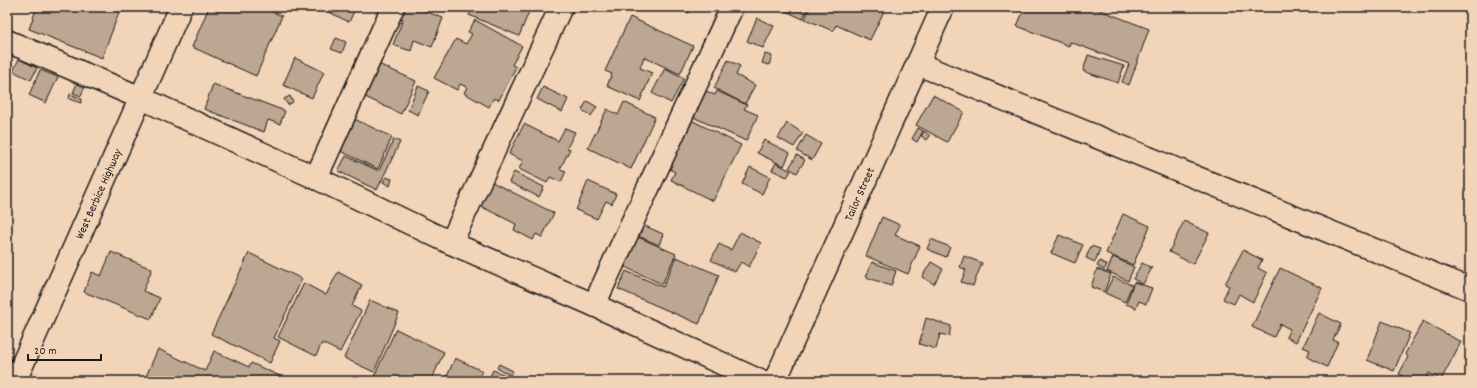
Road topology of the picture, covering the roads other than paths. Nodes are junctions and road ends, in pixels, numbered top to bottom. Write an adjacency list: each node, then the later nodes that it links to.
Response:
1 (181, 7): 8 (street, West Berbice Highway)
2 (393, 7): 9 (street)
3 (561, 7): 10 (street)
4 (732, 7): 12 (street)
5 (943, 7): 7 (street, Tailor Street)
6 (7, 41): 8 (street)
7 (918, 64): 11 (street); 15 (street, Tailor Street)
8 (140, 98): 9 (street); 13 (street, West Berbice Highway)
9 (316, 178): 10 (street)
10 (451, 243): 12 (street)
11 (1470, 289)
12 (594, 305): 14 (street)
13 (15, 381)
14 (760, 381)
15 (775, 381)

